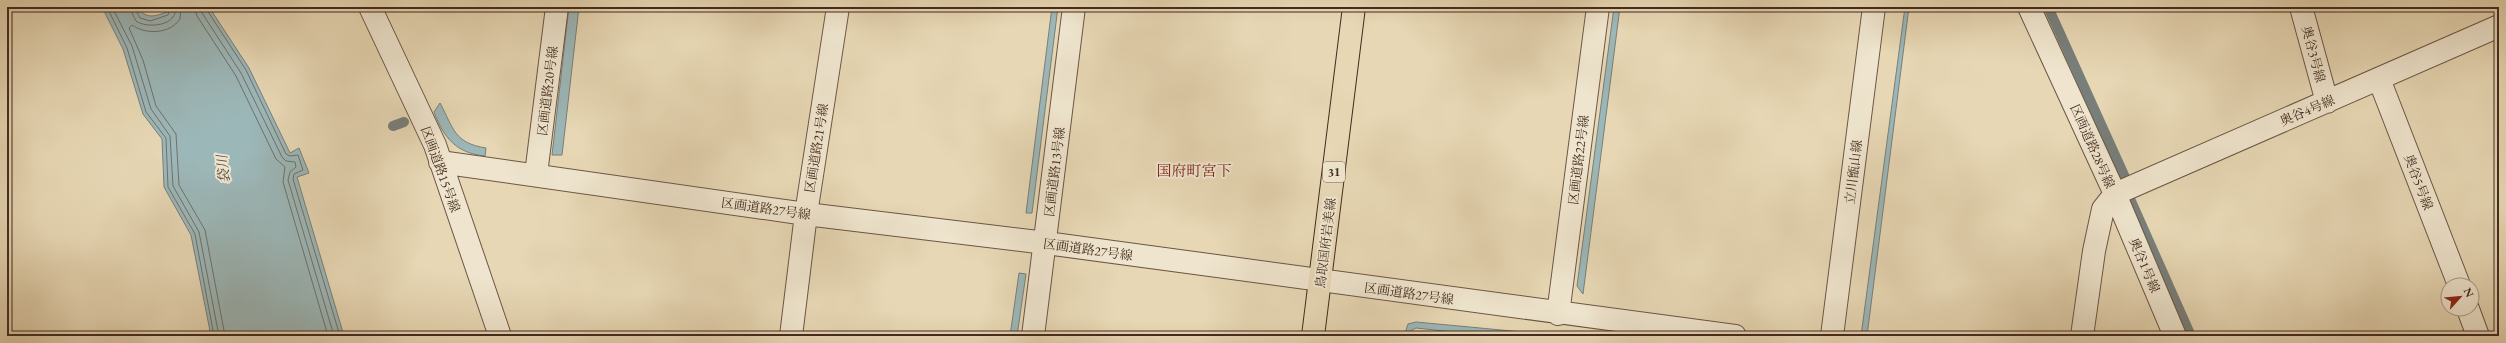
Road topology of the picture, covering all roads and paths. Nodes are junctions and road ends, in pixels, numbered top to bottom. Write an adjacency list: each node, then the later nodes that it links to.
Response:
1 (370, 7): 13 (street, 区画道路15号線)
2 (557, 7): 14 (street, 区画道路20号線)
3 (838, 7): 16 (street, 区画道路21号線)
4 (1074, 7): 17 (street, 区画道路13号線)
5 (1354, 7): 19 (main road, 鳥取国府岩美線 / 31)
6 (1598, 7): 20 (street, 区画道路22号線)
7 (1874, 7): 27 (street, 立川甑山線)
8 (2029, 7): 15 (street, 区画道路28号線)
9 (2301, 7): 12 (street, 奥谷3号線)
10 (2499, 26): 11 (street, 奥谷4号線)
11 (2379, 79): 12 (street, 奥谷4号線); 18 (street, 奥谷5号線)
12 (2327, 102): 15 (street, 奥谷4号線)
13 (440, 162): 14 (street, 区画道路27号線); 22 (street, 区画道路15号線)
14 (536, 174): 16 (street, 区画道路27号線)
15 (2115, 194): 28 (street, 区画道路28号線); 29 (street, 奥谷1号線)
16 (806, 214): 17 (street, 区画道路27号線); 23 (street, 区画道路21号線)
17 (1046, 243): 19 (street, 区画道路27号線); 24 (street, 区画道路13号線)
18 (2456, 277)
19 (1321, 282): 20 (street, 区画道路27号線); 25 (main road, 鳥取国府岩美線 / 31)
20 (1558, 314): 26 (street, 区画道路27号線)
21 (2471, 317): 30 (street)
22 (500, 336)
23 (791, 336)
24 (1033, 336)
25 (1313, 336)
26 (1735, 336)
27 (1832, 336)
28 (2082, 336)
29 (2175, 336)
30 (2478, 336)

